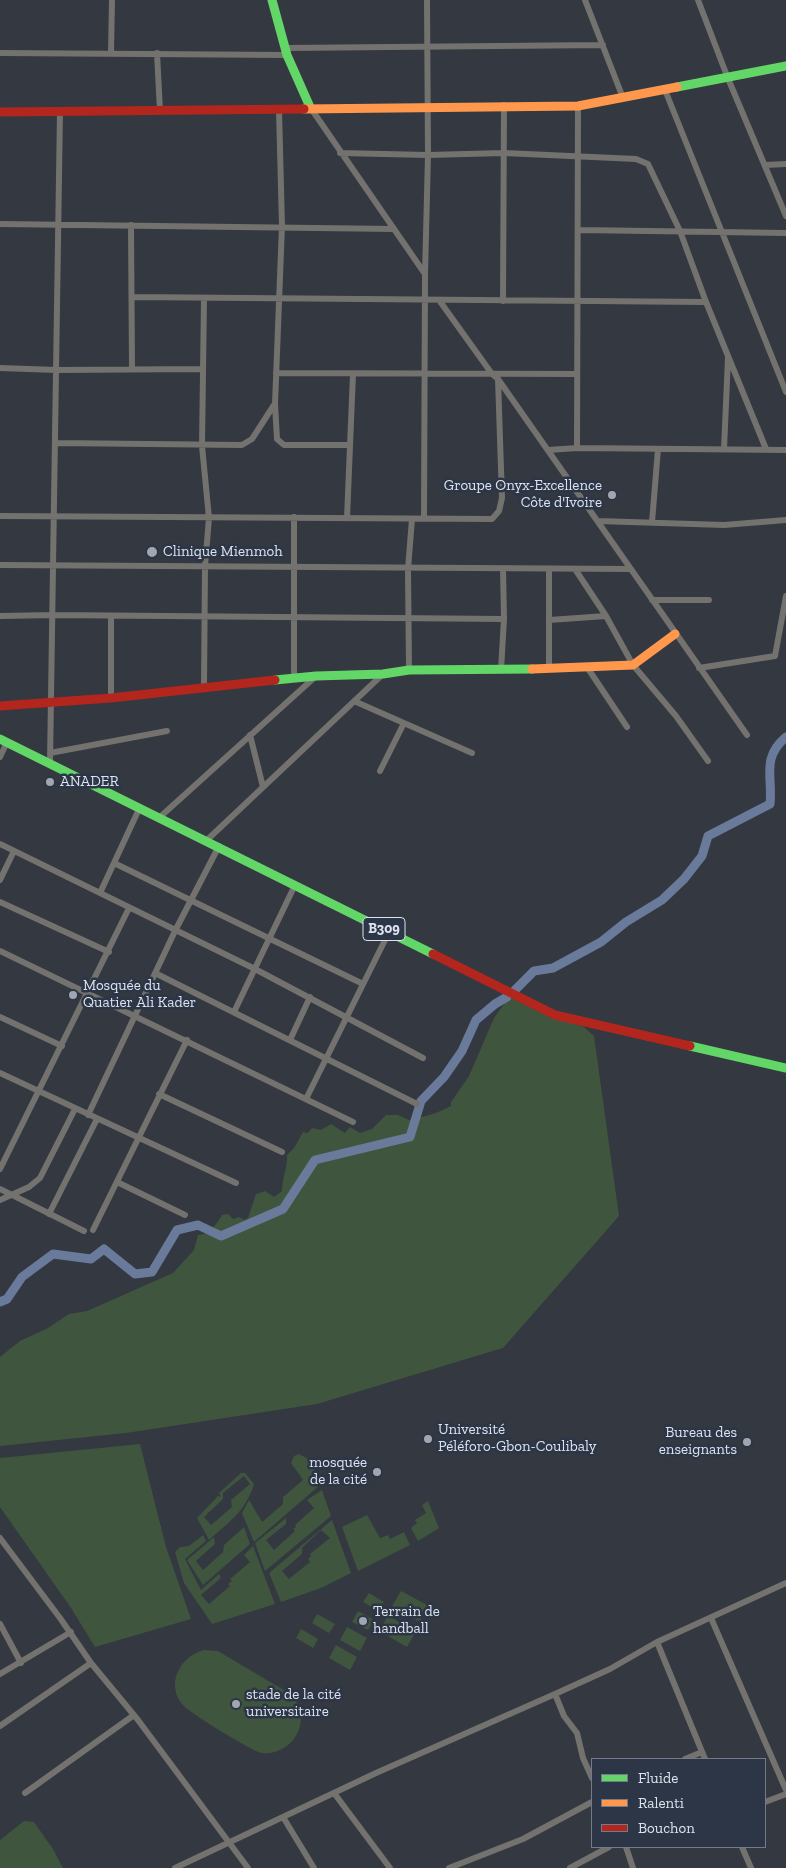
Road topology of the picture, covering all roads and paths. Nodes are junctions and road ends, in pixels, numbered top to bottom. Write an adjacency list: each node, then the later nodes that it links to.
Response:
1 (112, 0): 10 (street)
2 (272, 0): 8 (main road)
3 (427, 0): 7 (street)
4 (585, 0): 6 (street)
5 (698, 0): 13 (street)
6 (603, 45): 7 (street); 15 (street)
7 (426, 46): 8 (street); 17 (street)
8 (286, 51): 11 (street); 19 (main road)
9 (0, 53): 10 (street)
10 (111, 53): 11 (street)
11 (157, 53): 22 (street)
12 (786, 66): 13 (main road)
13 (727, 76): 14 (main road); 29 (street)
14 (665, 90): 15 (main road); 38 (street)
15 (623, 98): 18 (main road)
16 (504, 105): 17 (main road); 18 (main road); 25 (street)
17 (428, 106): 19 (main road); 26 (street)
18 (578, 106): 27 (street)
19 (310, 107): 20 (main road); 24 (street)
20 (279, 110): 22 (main road); 34 (street)
21 (60, 111): 22 (main road); 23 (main road); 32 (street)
22 (160, 111)
23 (0, 112)
24 (340, 153): 26 (street); 35 (street)
25 (504, 153): 26 (street); 27 (street); 46 (street)
26 (428, 155): 40 (street)
27 (579, 156): 36 (street); 37 (street)
28 (786, 164): 29 (street)
29 (765, 165): 30 (street)
30 (786, 216)
31 (0, 224): 32 (street)
32 (59, 225): 33 (street); 53 (street)
33 (131, 225): 34 (street); 41 (street)
34 (282, 226): 35 (street); 43 (street)
35 (394, 229): 40 (street)
36 (579, 230): 37 (street); 47 (street)
37 (680, 231): 38 (street); 48 (street)
38 (722, 232): 39 (street); 60 (street)
39 (786, 233)
40 (425, 274): 44 (street)
41 (132, 297): 42 (street); 51 (street)
42 (204, 298): 43 (street); 52 (street)
43 (280, 299): 44 (street); 54 (street)
44 (424, 300): 45 (street); 56 (street)
45 (439, 300): 46 (street); 57 (street)
46 (503, 301): 47 (street)
47 (577, 301): 48 (street); 58 (street)
48 (706, 302): 49 (street)
49 (728, 355): 67 (street); 68 (street)
50 (0, 368): 53 (street)
51 (132, 369): 52 (street); 53 (street)
52 (203, 369): 64 (street)
53 (57, 370): 62 (street)
54 (276, 373): 55 (street); 61 (street)
55 (353, 374): 56 (street); 63 (street)
56 (425, 374): 57 (street); 77 (street)
57 (492, 374): 58 (street); 59 (street)
58 (576, 374): 65 (street)
59 (498, 379): 69 (street); 77 (street)
60 (786, 392)
61 (275, 404): 63 (street); 64 (street)
62 (55, 443): 64 (street); 72 (street)
63 (350, 445): 75 (street)
64 (202, 446): 74 (street)
65 (576, 448): 66 (street); 69 (street)
66 (658, 449): 67 (street); 80 (street)
67 (724, 449): 68 (street)
68 (766, 449): 70 (street)
69 (548, 450): 79 (street)
70 (786, 450)
71 (0, 516): 72 (street)
72 (54, 517): 74 (street); 82 (street)
73 (294, 517): 74 (street); 75 (street); 84 (street)
74 (209, 518): 83 (street)
75 (347, 518): 76 (street)
76 (412, 519): 77 (street); 85 (street)
77 (424, 519)
78 (786, 520): 80 (street)
79 (598, 521): 80 (street); 89 (street)
80 (652, 522)
81 (0, 565): 82 (street)
82 (54, 566): 83 (street); 93 (street)
83 (205, 566): 84 (street); 95 (street)
84 (292, 567): 85 (street); 99 (street)
85 (408, 569): 86 (street); 97 (street)
86 (503, 569): 87 (street); 100 (street)
87 (549, 569): 88 (street); 101 (street)
88 (575, 569): 89 (street); 96 (street)
89 (631, 569): 91 (street)
90 (786, 596): 106 (street)
91 (652, 600): 92 (street); 102 (street)
92 (709, 600)
93 (54, 615): 94 (street); 98 (street); 115 (street)
94 (111, 616): 95 (street); 113 (street)
95 (204, 616): 99 (street); 112 (street)
96 (606, 616): 101 (street); 103 (street)
97 (409, 617): 99 (street); 100 (street); 107 (street)
98 (0, 618)
99 (293, 619): 111 (street)
100 (504, 619): 108 (street)
101 (549, 620): 105 (street)
102 (675, 634): 103 (main road); 106 (street)
103 (633, 665): 104 (main road); 126 (street)
104 (587, 667): 105 (main road); 118 (street)
105 (549, 668): 108 (main road)
106 (699, 668): 121 (street)
107 (410, 670): 108 (main road); 109 (main road)
108 (501, 670)
109 (383, 674): 110 (main road); 114 (street)
110 (316, 676): 111 (main road); 120 (street)
111 (294, 678): 112 (main road)
112 (204, 688): 113 (main road)
113 (111, 698): 115 (main road)
114 (354, 701): 117 (street); 129 (street)
115 (51, 702): 116 (main road); 123 (street)
116 (0, 706)
117 (404, 723): 124 (street); 128 (street)
118 (627, 727)
119 (167, 731): 123 (street)
120 (250, 735): 129 (street); 131 (street)
121 (747, 735)
122 (4, 740): 125 (street); 127 (main road, B309)
123 (50, 753): 127 (street)
124 (472, 753)
125 (0, 757)
126 (708, 761)
127 (50, 763): 130 (main road, B309)
128 (380, 771)
129 (263, 786): 132 (street)
130 (140, 807): 131 (main road, B309); 136 (street)
131 (160, 817): 132 (main road, B309)
132 (206, 840): 134 (main road, B309)
133 (0, 844): 135 (street)
134 (218, 846): 138 (main road, B309); 140 (street)
135 (14, 851): 137 (street); 139 (street)
136 (114, 863): 139 (street); 140 (street)
137 (0, 880)
138 (295, 885): 144 (main road, B309); 145 (street)
139 (100, 893): 142 (street)
140 (190, 901): 143 (street); 145 (street)
141 (0, 902): 147 (street)
142 (129, 908): 143 (street); 147 (street)
143 (175, 931): 148 (street); 149 (street)
144 (389, 932): 150 (street); 162 (main road, B309)
145 (268, 940): 148 (street); 150 (street)
146 (0, 951): 151 (street)
147 (108, 952): 151 (street)
148 (255, 968): 152 (street); 153 (street)
149 (155, 973): 153 (street); 154 (street)
150 (362, 983): 155 (street)
151 (88, 994): 154 (street); 159 (street)
152 (310, 997): 155 (street); 158 (street)
153 (234, 1012): 158 (street)
154 (135, 1016): 157 (street); 169 (street)
155 (346, 1016): 160 (street); 161 (street)
156 (0, 1017): 159 (street)
157 (187, 1040): 165 (street); 166 (street)
158 (290, 1040): 160 (street)
159 (62, 1046): 164 (street)
160 (326, 1058): 166 (street); 167 (street)
161 (423, 1058)
162 (786, 1068)
163 (1, 1075): 164 (street)
164 (40, 1091): 168 (street); 174 (street)
165 (159, 1094): 172 (street); 173 (street)
166 (306, 1099): 171 (street)
167 (417, 1104)
168 (74, 1109): 169 (street); 178 (street)
169 (88, 1115): 170 (street)
170 (97, 1119): 172 (street); 180 (street)
171 (353, 1122)
172 (138, 1139): 175 (street); 176 (street)
173 (282, 1152)
174 (0, 1169)
175 (117, 1182): 181 (street); 183 (street)
176 (236, 1183)
177 (0, 1189): 178 (street)
178 (10, 1196): 179 (street); 180 (street)
179 (0, 1200)
180 (49, 1214): 182 (street)
181 (185, 1215)
182 (84, 1230)
183 (93, 1230)
184 (0, 1538): 185 (street)
185 (2, 1546): 189 (street)
186 (786, 1583): 187 (street)
187 (710, 1618): 190 (street); 200 (street)
188 (0, 1624): 191 (street)
189 (70, 1632): 191 (street); 192 (street)
190 (658, 1642): 194 (street); 197 (street)
191 (20, 1663): 193 (street)
192 (91, 1663): 195 (street); 196 (street)
193 (0, 1674)
194 (555, 1694): 199 (street); 202 (street)
195 (134, 1715): 201 (street); 206 (street)
196 (0, 1726)
197 (704, 1756): 198 (street)
198 (691, 1758)
199 (591, 1776)
200 (786, 1792): 203 (street)
201 (25, 1793)
202 (334, 1793): 205 (street); 213 (street)
203 (766, 1802)
204 (591, 1803): 214 (street)
205 (283, 1817): 206 (street); 212 (street)
206 (230, 1842): 210 (street); 211 (street)
207 (607, 1848): 215 (street)
208 (626, 1848): 216 (street)
209 (742, 1848): 217 (street)
210 (175, 1868)
211 (248, 1868)
212 (314, 1868)
213 (390, 1868)
214 (449, 1868)
215 (570, 1868)
216 (633, 1868)
217 (751, 1868)

